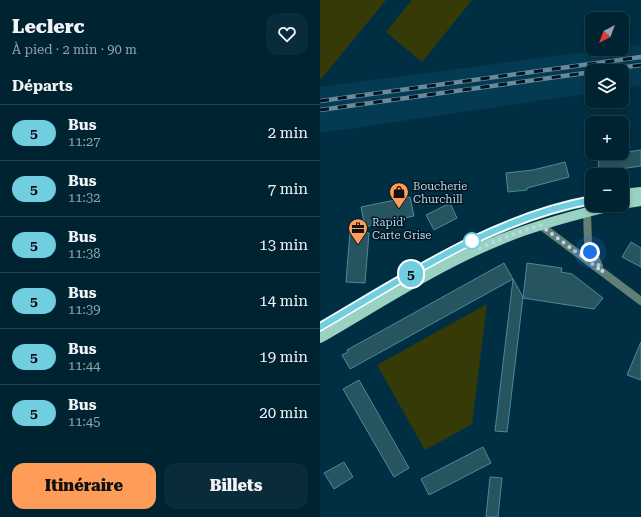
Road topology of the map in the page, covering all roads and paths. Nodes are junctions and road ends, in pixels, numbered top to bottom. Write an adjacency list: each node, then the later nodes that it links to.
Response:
1 (641, 192): 2 (main road)
2 (629, 193)
3 (641, 201): 5 (main road)
4 (585, 202): 10 (main road)
5 (629, 203)
6 (587, 212): 7 (main road); 8 (street)
7 (540, 225): 8 (street); 11 (main road)
8 (603, 272): 9 (street)
9 (641, 301)
10 (320, 327)
11 (320, 338)

